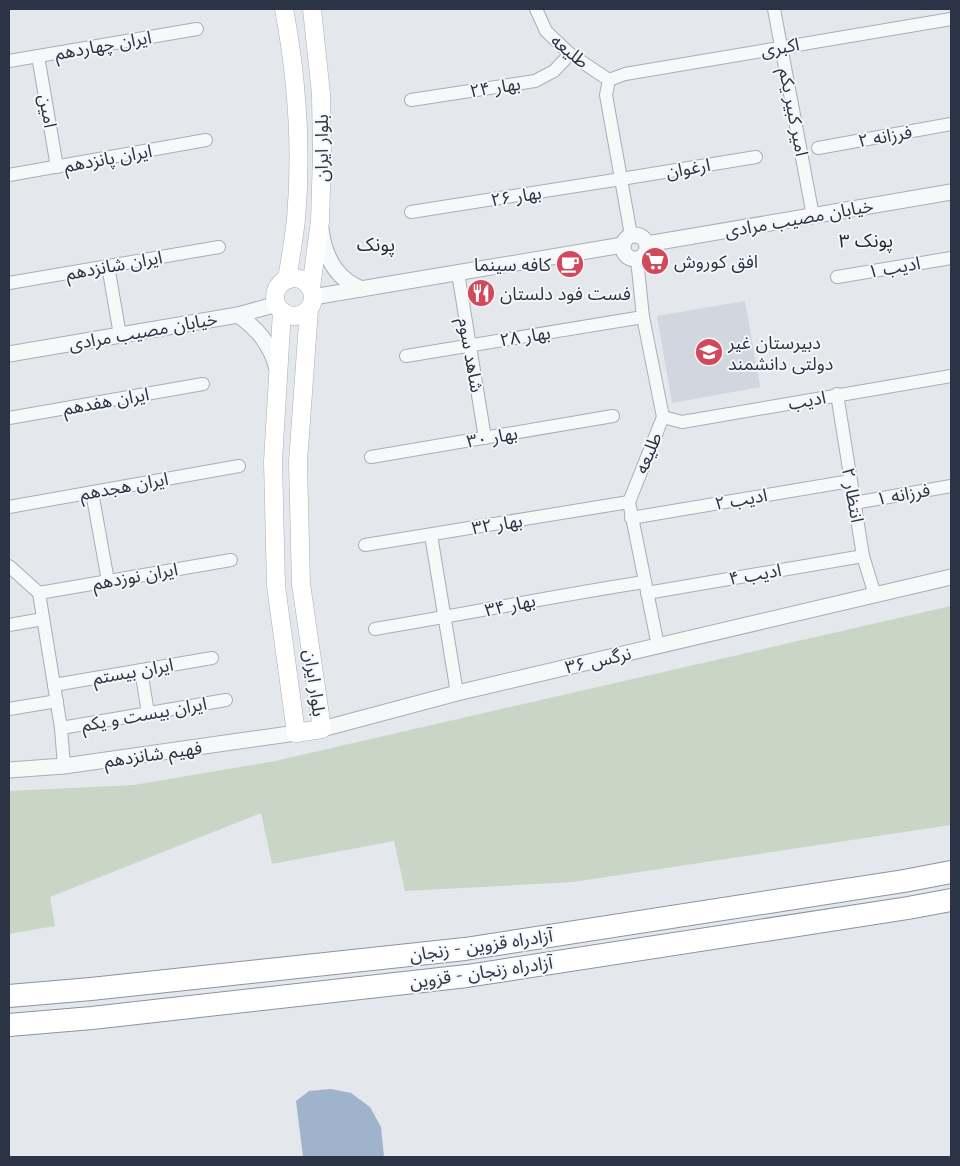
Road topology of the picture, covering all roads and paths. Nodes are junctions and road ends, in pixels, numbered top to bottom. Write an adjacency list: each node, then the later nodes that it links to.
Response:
1 (284, 9): 32 (main road, بلوار ایران)
2 (312, 9): 23 (main road, بلوار ایران)
3 (536, 9): 8 (street, طلیعه)
4 (774, 9): 7 (street, امیر کبیر یکم)
5 (951, 19): 7 (street, اکبری)
6 (197, 29): 9 (street, ایران چهاردهم)
7 (781, 47): 11 (street, اکبری); 22 (street, امیر کبیر یکم)
8 (570, 54): 11 (street, طلیعه); 12 (street, بهار ۲۴)
9 (38, 56): 10 (street, ایران چهاردهم); 17 (street, امین)
10 (9, 61)
11 (609, 80): 19 (street)
12 (411, 100)
13 (951, 124): 15 (street, فرزانه ۲)
14 (206, 140): 17 (street, ایران پانزدهم)
15 (818, 148)
16 (756, 156): 19 (street, ارغوان)
17 (57, 167): 18 (street, ایران پانزدهم)
18 (9, 175)
19 (621, 180): 21 (street, بهار ۲۶); 24 (street)
20 (951, 192): 22 (street, خیابان مصیب مرادی)
21 (411, 212)
22 (813, 216): 25 (street, خیابان مصیب مرادی)
23 (320, 222): 34 (street); 35 (main road, بلوار ایران)
24 (627, 240): 25 (street); 28 (street); 30 (street)
25 (647, 244): 28 (street)
26 (219, 247): 29 (street, ایران شانزدهم)
27 (951, 258): 31 (street, ادیب ۱)
28 (637, 259): 38 (street, طلیعه)
29 (108, 266): 33 (street, ایران شانزدهم); 39 (street)
30 (458, 273): 34 (street); 40 (street, شاهد سوم)
31 (837, 277)
32 (287, 280): 35 (main road); 36 (main road)
33 (9, 283)
34 (362, 289): 35 (street)
35 (311, 298): 36 (main road); 84 (main road, بلوار ایران)
36 (279, 307): 37 (street, خیابان مصیب مرادی); 43 (main road, بلوار ایران)
37 (238, 315): 39 (street, خیابان مصیب مرادی); 43 (street)
38 (643, 317): 40 (street, بهار ۲۸); 48 (street, طلیعه)
39 (120, 335): 41 (street, خیابان مصیب مرادی)
40 (470, 345): 42 (street, بهار ۲۸); 50 (street, شاهد سوم)
41 (9, 354)
42 (406, 356)
43 (279, 374): 85 (main road, بلوار ایران)
44 (951, 376): 46 (street, ادیب)
45 (203, 384): 49 (street, ایران هفدهم)
46 (836, 394): 48 (street, ادیب); 53 (street, انتظار ۲)
47 (613, 416): 50 (street, بهار ۳۰)
48 (663, 417): 56 (street, طلیعه)
49 (9, 418)
50 (485, 438): 51 (street, بهار ۳۰)
51 (371, 457)
52 (239, 466): 55 (street, ایران هجدهم)
53 (850, 481): 57 (street, انتظار ۲); 59 (street, ادیب ۲)
54 (951, 486): 57 (street, فرزانه ۱)
55 (92, 492): 58 (street, ایران هجدهم); 66 (street)
56 (629, 502): 59 (street, طلیعه); 60 (street, بهار ۳۲)
57 (854, 503): 62 (street, انتظار ۲)
58 (9, 507)
59 (631, 518): 67 (street, طلیعه)
60 (431, 534): 61 (street, بهار ۳۲); 70 (street)
61 (365, 545)
62 (863, 556): 67 (street, ادیب ۴); 69 (street, انتظار ۲)
63 (231, 560): 66 (street, ایران نوزدهم)
64 (9, 566): 68 (street)
65 (951, 577): 69 (street, نرگس ۳۶)
66 (108, 581): 68 (street, ایران نوزدهم)
67 (646, 587): 70 (street, بهار ۳۴); 74 (street, طلیعه)
68 (39, 593): 71 (street)
69 (874, 595): 74 (street, نرگس ۳۶)
70 (444, 617): 73 (street, بهار ۳۴); 78 (street)
71 (43, 619): 72 (street); 77 (street)
72 (9, 625)
73 (375, 629)
74 (658, 646): 78 (street, نرگس ۳۶)
75 (212, 658): 76 (street, ایران بیستم)
76 (141, 670): 77 (street, ایران بیستم); 82 (street)
77 (54, 685): 80 (street)
78 (457, 693): 84 (street, نرگس ۳۶)
79 (226, 700): 82 (street, ایران بیست و یکم)
80 (57, 701): 81 (street); 83 (street)
81 (9, 709)
82 (148, 713): 83 (street, ایران بیست و یکم)
83 (61, 728): 86 (street)
84 (322, 729): 85 (main road, بلوار ایران)
85 (296, 734): 86 (street, فهیم شانزدهم)
86 (64, 766): 87 (street, فهیم شانزدهم)
87 (9, 770)
88 (951, 872): 90 (highway, آزادراه قزوین - زنجان)
89 (951, 900): 91 (highway, آزادراه زنجان - قزوین)
90 (9, 996)
91 (9, 1024)

